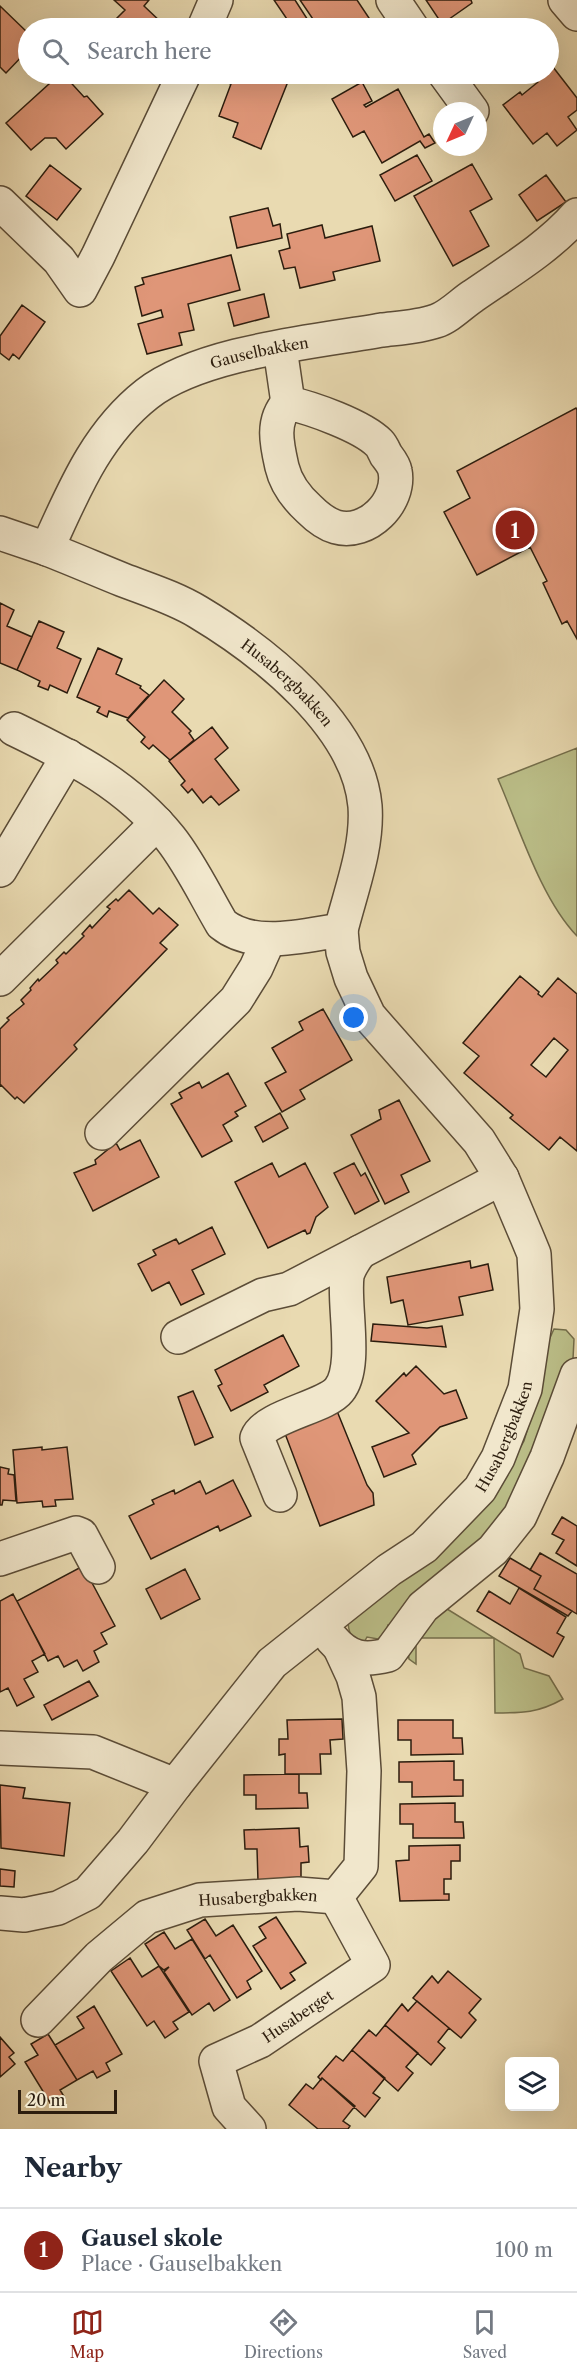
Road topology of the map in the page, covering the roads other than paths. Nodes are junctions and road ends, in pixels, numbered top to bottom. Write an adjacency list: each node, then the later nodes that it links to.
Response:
1 (216, 0): 5 (street)
2 (393, 0): 6 (street)
3 (565, 0): 4 (street)
4 (577, 15)
5 (208, 18)
6 (405, 18)
7 (179, 84): 10 (street)
8 (452, 84): 9 (street)
9 (465, 102)
10 (0, 203)
11 (577, 215): 12 (street, Gauselbakken)
12 (280, 348): 13 (street); 15 (street, Gauselbakken)
13 (288, 403)
14 (0, 532): 15 (street)
15 (47, 549): 20 (street, Husabergbakken)
16 (14, 729): 17 (street)
17 (68, 756): 18 (street); 19 (street)
18 (157, 823): 21 (street); 22 (street)
19 (0, 870)
20 (341, 930): 21 (street); 24 (street, Husabergbakken)
21 (269, 939): 23 (street)
22 (0, 980)
23 (102, 1133)
24 (502, 1178): 25 (street); 31 (street, Husabergbakken)
25 (360, 1252): 26 (street); 28 (street)
26 (178, 1337)
27 (577, 1375): 32 (street)
28 (280, 1495)
29 (0, 1559): 30 (street)
30 (98, 1567)
31 (319, 1624): 32 (street, Husabergbakken); 34 (street, Husabergbakken)
32 (341, 1650): 35 (street, Husabergbakken)
33 (0, 1748): 34 (street)
34 (175, 1785): 36 (street, Husabergbakken)
35 (336, 1897): 37 (street, Husabergbakken); 38 (street, Husaberget)
36 (0, 1913)
37 (38, 2020)
38 (249, 2129)

